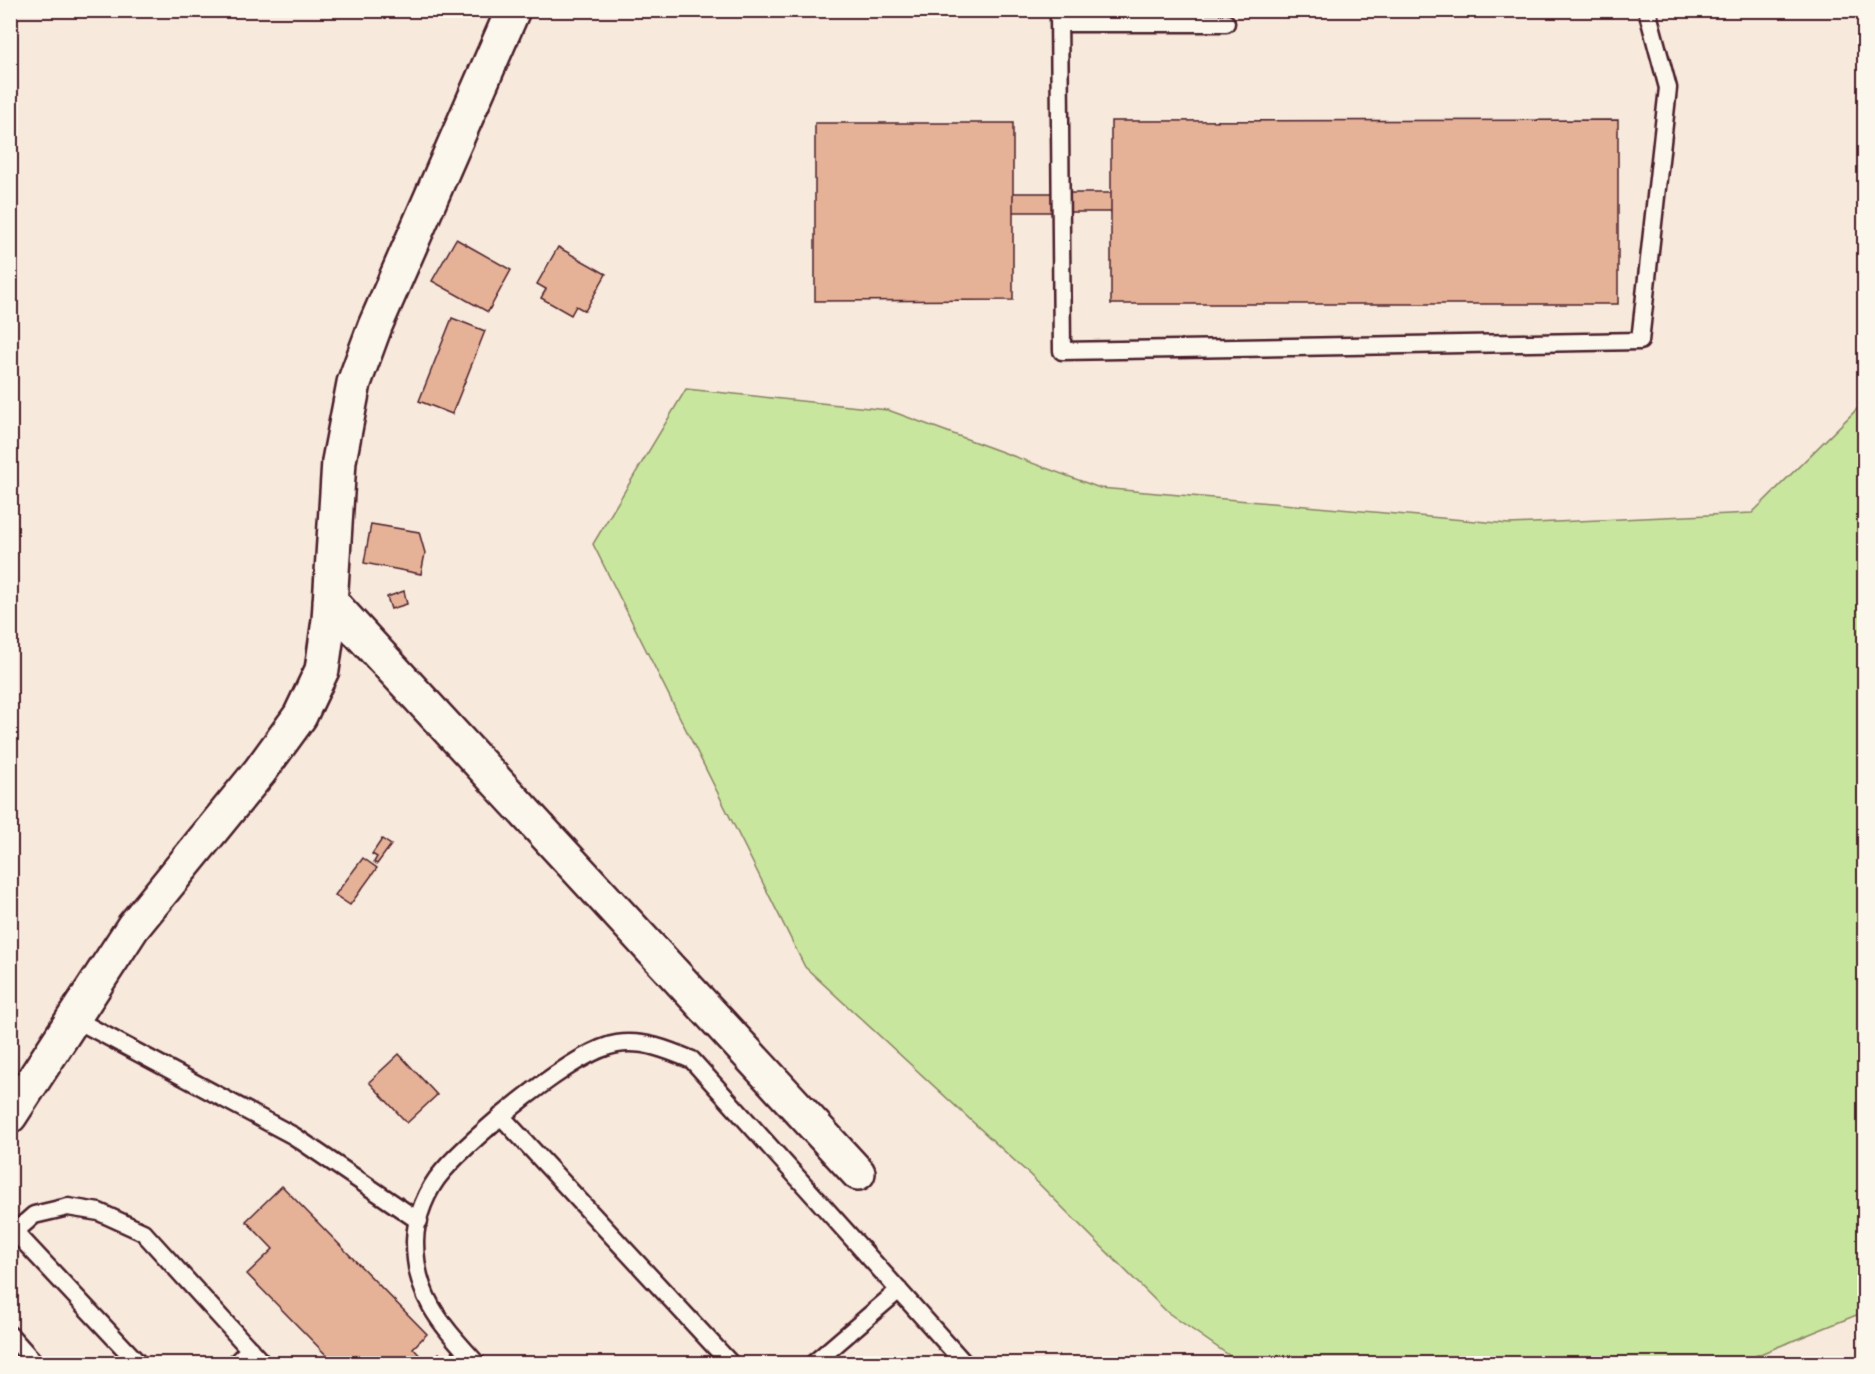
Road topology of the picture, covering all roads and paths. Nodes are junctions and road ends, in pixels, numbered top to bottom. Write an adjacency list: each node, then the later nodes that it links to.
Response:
1 (513, 10): 5 (street)
2 (1647, 10): 3 (lane)
3 (1059, 17): 4 (lane)
4 (1226, 24)
5 (330, 601): 6 (street); 9 (street)
6 (73, 1018): 7 (street); 10 (lane)
7 (10, 1116)
8 (501, 1116): 10 (lane); 12 (lane); 20 (lane)
9 (858, 1173)
10 (420, 1221): 19 (lane)
11 (13, 1234): 14 (lane); 16 (lane)
12 (899, 1290): 21 (lane); 22 (lane)
13 (10, 1335): 15 (lane)
14 (250, 1349): 17 (lane); 18 (lane)
15 (36, 1364)
16 (139, 1364)
17 (235, 1364)
18 (263, 1364)
19 (477, 1364)
20 (731, 1364)
21 (813, 1364)
22 (965, 1364)

